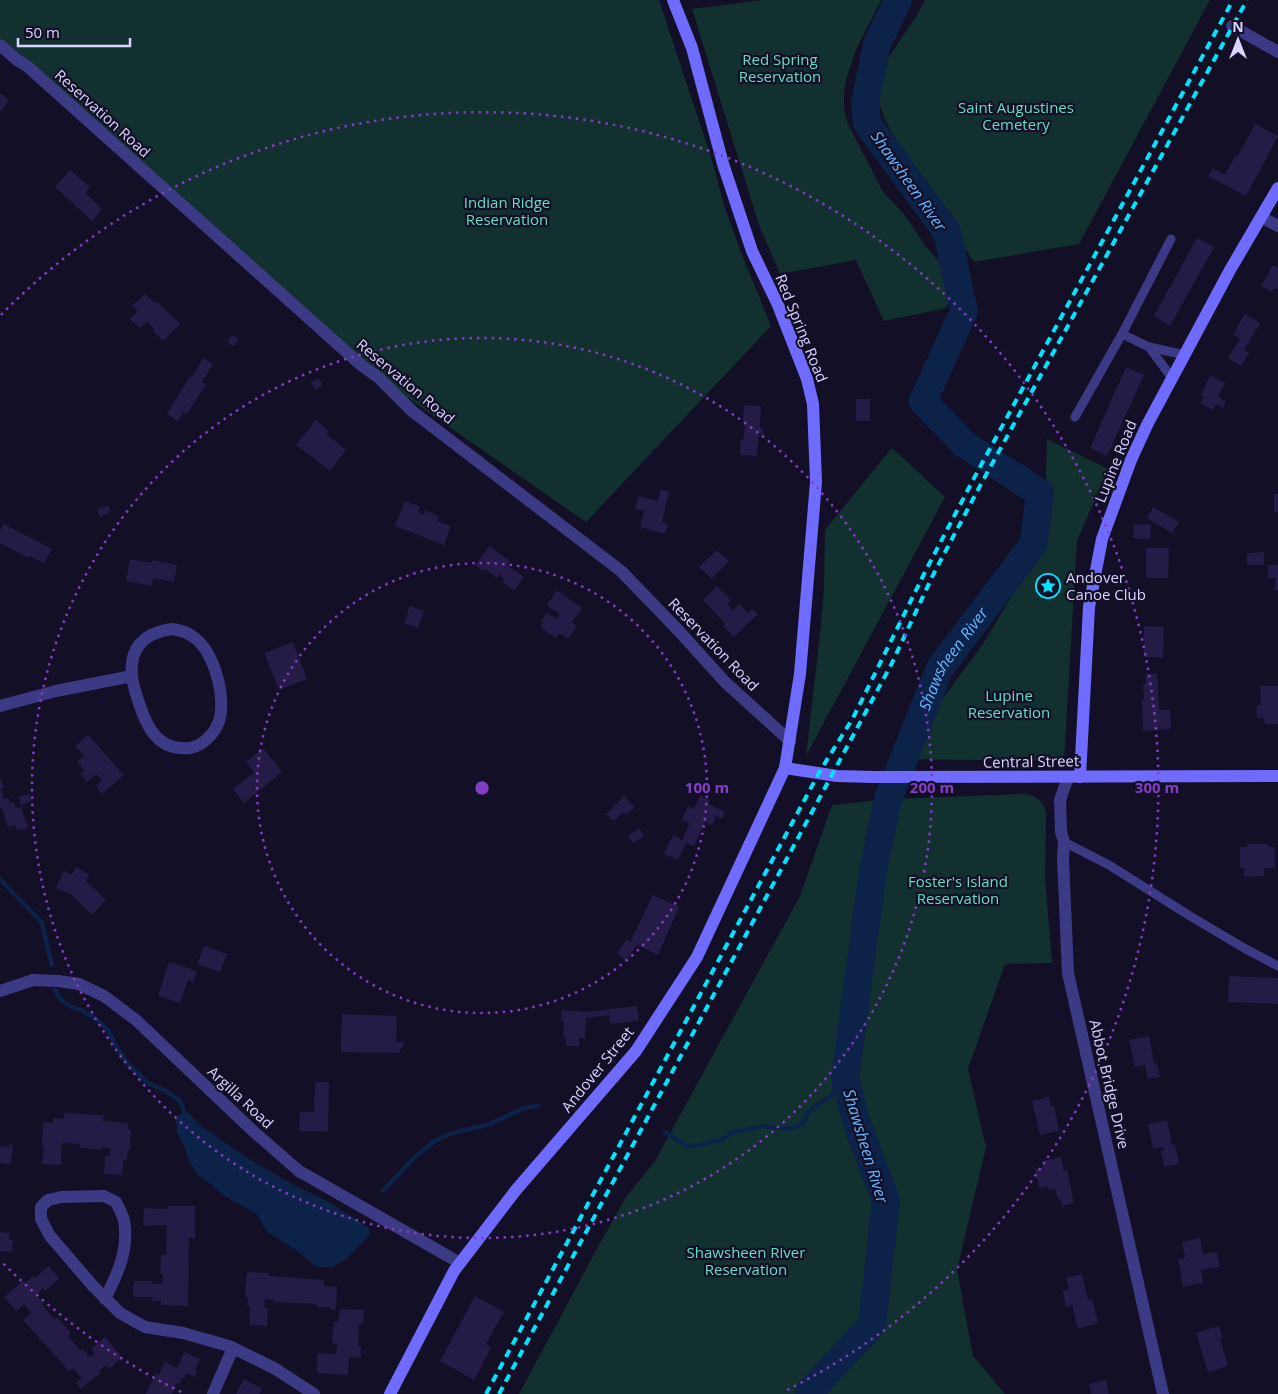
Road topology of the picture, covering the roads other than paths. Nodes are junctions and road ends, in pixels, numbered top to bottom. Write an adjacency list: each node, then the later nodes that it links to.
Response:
1 (673, 0): 16 (main road, Red Spring Road)
2 (1232, 26): 4 (street)
3 (0, 45): 16 (street, Reservation Road)
4 (1278, 52)
5 (1278, 188): 6 (main road, Lupine Road)
6 (1260, 218): 7 (street); 11 (main road, Lupine Road)
7 (1278, 226)
8 (1171, 239): 9 (lane)
9 (1122, 334): 10 (lane); 13 (lane)
10 (1149, 348): 11 (lane); 12 (lane)
11 (1184, 355): 12 (main road, Lupine Road)
12 (1172, 378): 19 (main road, Lupine Road)
13 (1075, 417)
14 (132, 676): 14 (street); 15 (street)
15 (0, 706)
16 (790, 742): 17 (main road, Andover Street)
17 (785, 768): 19 (main road, Central Street); 23 (main road, Andover Street)
18 (1278, 776): 19 (main road, Central Street)
19 (1074, 777): 20 (street, Abbot Bridge Drive)
20 (1064, 842): 21 (lane); 29 (street, Abbot Bridge Drive)
21 (1278, 966)
22 (0, 991): 23 (street, Argilla Road)
23 (460, 1263): 28 (main road, Andover Street)
24 (105, 1299): 24 (street); 25 (street)
25 (233, 1348): 26 (street); 27 (street)
26 (213, 1394)
27 (314, 1394)
28 (390, 1394)
29 (1164, 1394)

